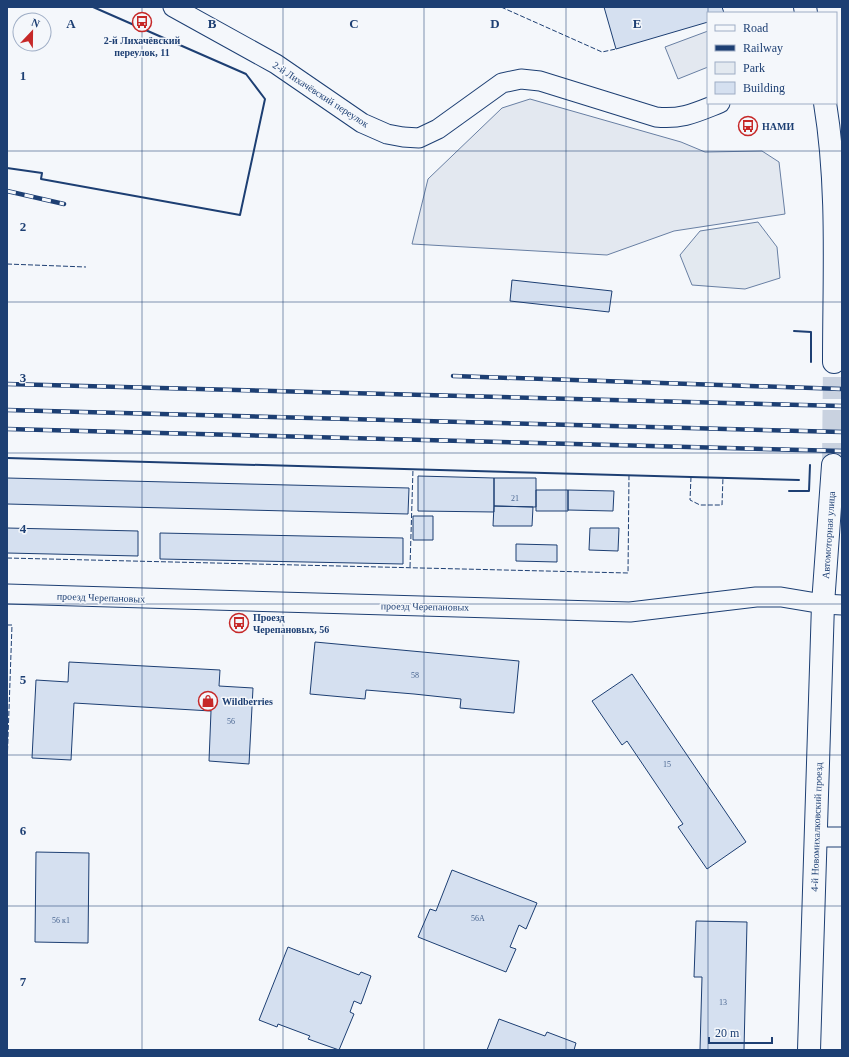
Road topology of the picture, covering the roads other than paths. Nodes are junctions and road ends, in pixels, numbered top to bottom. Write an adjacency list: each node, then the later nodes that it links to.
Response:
1 (173, 7): 2 (street, 2-й Лихачёвский переулок)
2 (718, 104)
3 (825, 104): 4 (street)
4 (834, 362)
5 (833, 465): 7 (street, Автомоторная улица)
6 (7, 594): 7 (street, проезд Черепановых)
7 (832, 605): 8 (street, 4-й Новомихалковский проезд)
8 (815, 836): 9 (street); 10 (street, 4-й Новомихалковский проезд)
9 (842, 837)
10 (809, 1050)

